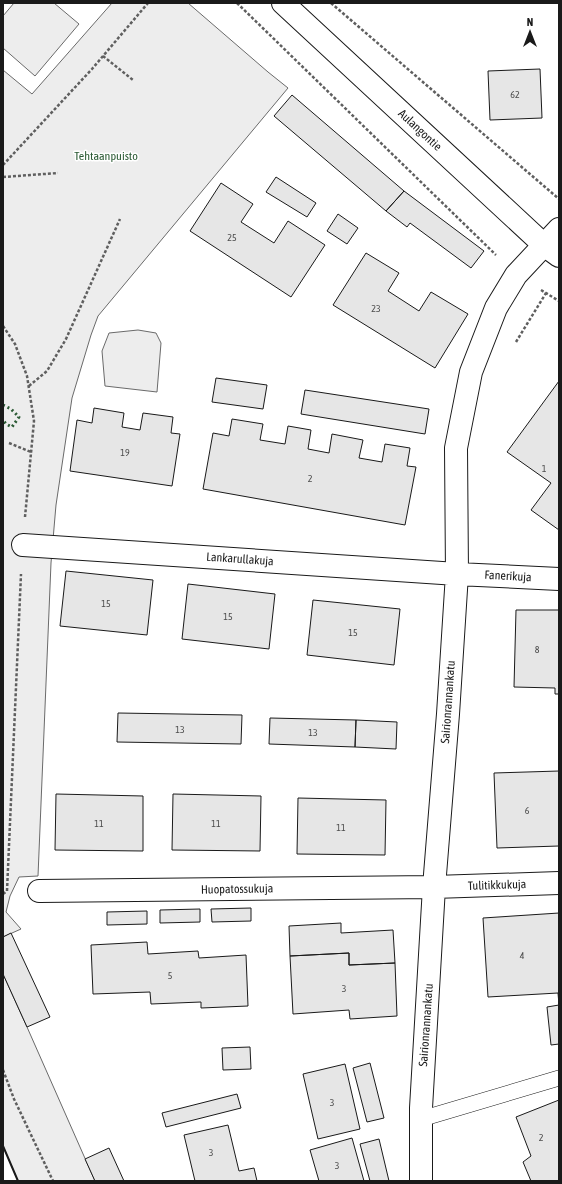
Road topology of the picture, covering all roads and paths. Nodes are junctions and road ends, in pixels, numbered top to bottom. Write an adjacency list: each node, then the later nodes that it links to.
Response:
1 (148, 3): 5 (path)
2 (237, 3): 14 (path)
3 (283, 3): 13 (street, Aulangontie)
4 (331, 3): 10 (path)
5 (103, 56): 6 (path); 7 (path)
6 (133, 80)
7 (3, 165)
8 (58, 173): 9 (path)
9 (3, 177)
10 (559, 199)
11 (120, 220): 17 (path)
12 (559, 229): 13 (street, Sairionrannankatu)
13 (551, 250): 14 (street, Sairionrannankatu)
14 (516, 275): 15 (path); 21 (street, Sairionrannankatu)
15 (559, 301)
16 (3, 326): 17 (path)
17 (29, 386): 19 (path)
18 (9, 443): 19 (path)
19 (31, 452): 20 (path)
20 (23, 545): 21 (street, Lankarullakuja); 26 (path)
21 (457, 574): 22 (street, Fanerikuja); 24 (street, Sairionrannankatu)
22 (559, 579)
23 (559, 883): 24 (street, Tulitikkukuja)
24 (434, 888): 25 (street, Huopatossukuja); 29 (street, Sairionrannankatu)
25 (39, 891)
26 (3, 894)
27 (3, 1070): 30 (path)
28 (559, 1078): 29 (lane)
29 (421, 1119): 31 (street, Sairionrannankatu)
30 (53, 1181)
31 (421, 1181)

